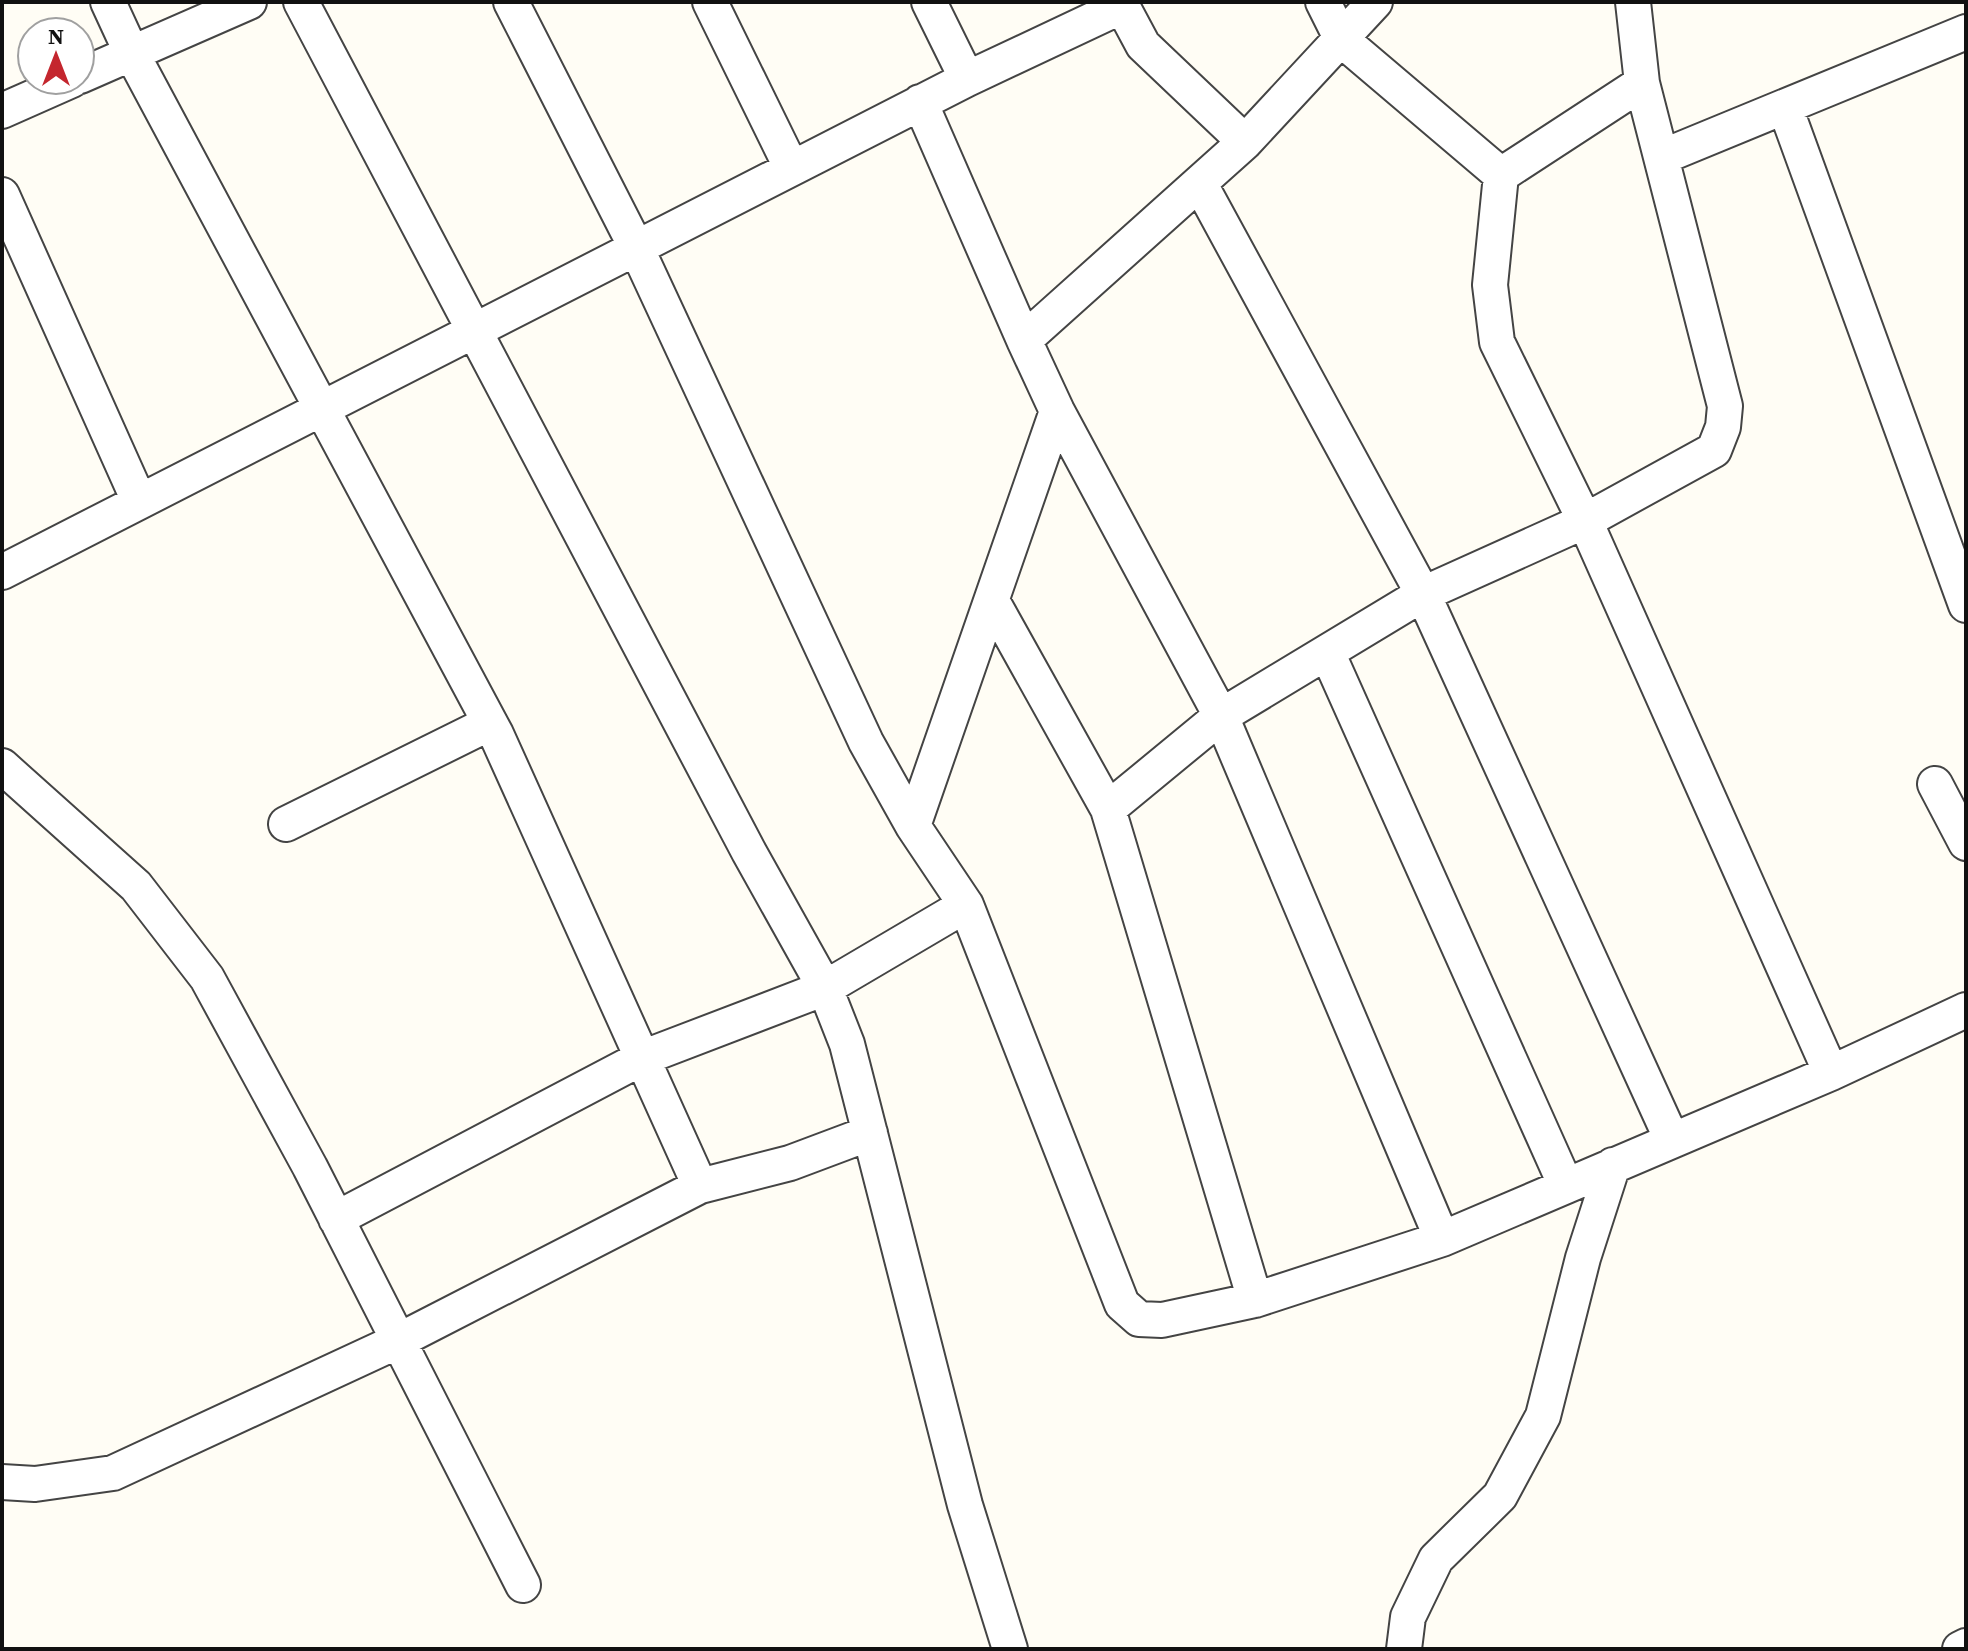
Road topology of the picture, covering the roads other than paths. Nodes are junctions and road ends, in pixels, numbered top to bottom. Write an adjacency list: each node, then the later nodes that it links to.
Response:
1 (108, 2): 13 (street)
2 (249, 2): 13 (street)
3 (301, 2): 28 (street)
4 (511, 2): 27 (street)
5 (710, 2): 23 (street)
6 (929, 2): 15 (street)
7 (1323, 2): 12 (street)
8 (1375, 2): 12 (street)
9 (1633, 2): 16 (street)
10 (1121, 4): 15 (street); 21 (street)
11 (1966, 32): 19 (street)
12 (1342, 40): 21 (street); 24 (street)
13 (132, 54): 14 (street); 30 (street)
14 (96, 69)
15 (967, 79): 18 (street)
16 (1642, 83): 22 (street); 24 (street)
17 (36, 96): 20 (street)
18 (920, 102): 23 (street); 29 (street)
19 (1785, 107): 22 (street); 37 (street)
20 (2, 111)
21 (1245, 142): 25 (street)
22 (1662, 157): 33 (street)
23 (791, 167): 27 (street)
24 (1501, 175): 33 (street)
25 (1200, 184): 29 (street); 35 (street)
26 (2, 195): 32 (street)
27 (636, 247): 28 (street); 45 (street)
28 (475, 332): 30 (street); 48 (street)
29 (1024, 340): 31 (street)
30 (322, 409): 32 (street); 40 (street)
31 (1057, 411): 36 (street); 39 (street)
32 (139, 501): 34 (street)
33 (1585, 521): 35 (street); 51 (street)
34 (2, 572)
35 (1423, 594): 38 (street); 53 (street)
36 (992, 601): 43 (street); 45 (street)
37 (1966, 605)
38 (1327, 652): 39 (street); 56 (street)
39 (1221, 716): 43 (street); 58 (street)
40 (490, 723): 44 (street); 50 (street)
41 (2, 766): 57 (street)
42 (1935, 784): 46 (street)
43 (1108, 809): 59 (street)
44 (286, 824)
45 (913, 826): 47 (street)
46 (1966, 843)
47 (966, 905): 48 (street); 59 (street)
48 (825, 988): 50 (street); 52 (street)
49 (1966, 1010): 51 (street)
50 (642, 1058): 55 (street); 57 (street)
51 (1831, 1073): 53 (street)
52 (870, 1133): 55 (street); 64 (street)
53 (1672, 1140): 54 (street)
54 (1613, 1165): 56 (street); 65 (street)
55 (700, 1186): 60 (street)
56 (1566, 1186): 58 (street)
57 (336, 1219): 60 (street)
58 (1442, 1239): 59 (street)
59 (1255, 1300)
60 (398, 1341): 61 (street); 62 (street)
61 (2, 1482)
62 (523, 1585)
63 (1966, 1646): 66 (street)
64 (1010, 1649)
65 (1404, 1649)
66 (1960, 1649)

